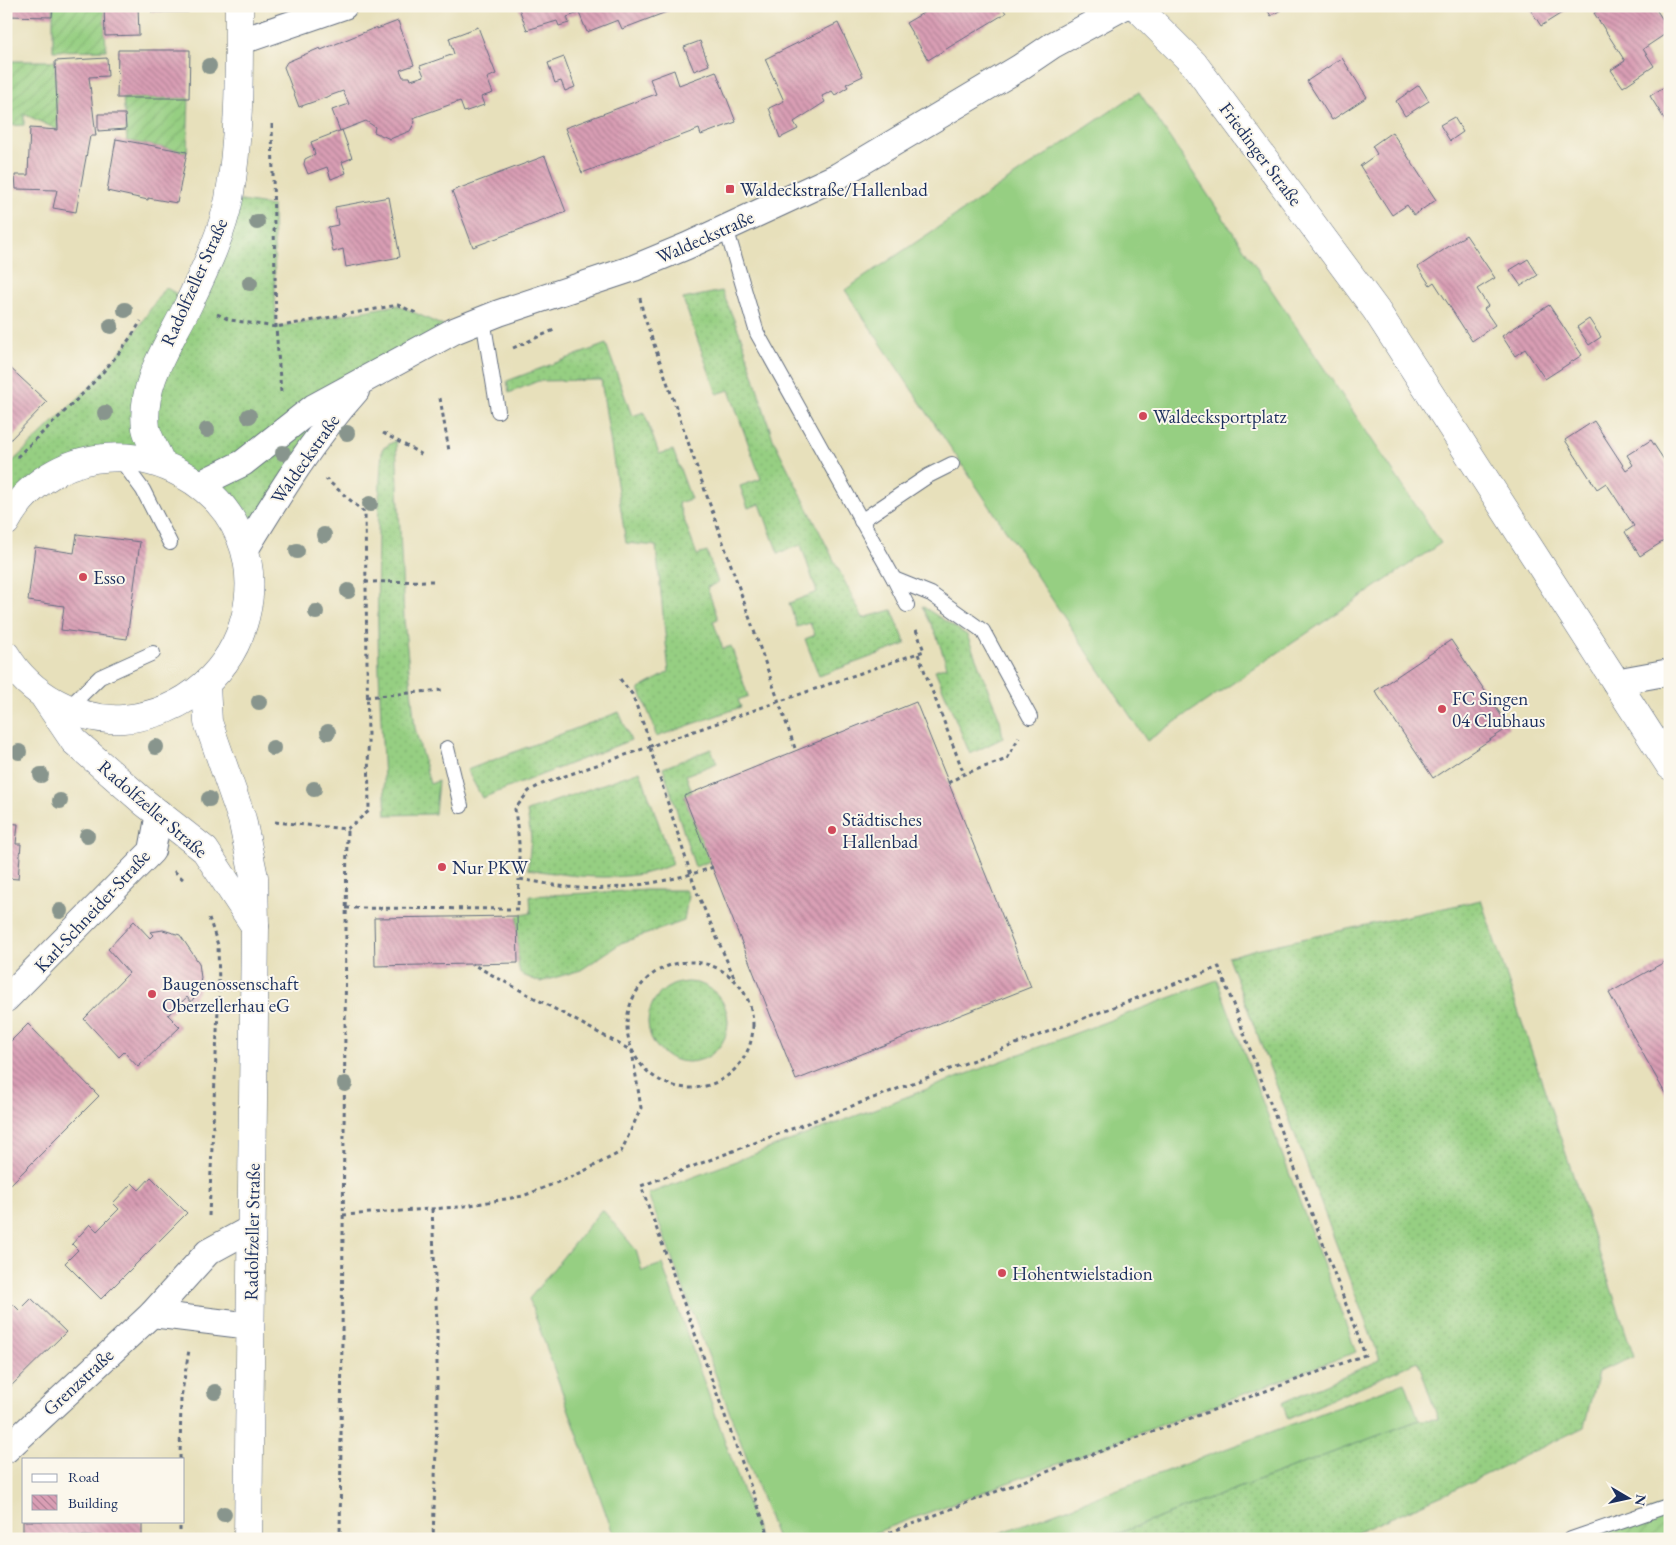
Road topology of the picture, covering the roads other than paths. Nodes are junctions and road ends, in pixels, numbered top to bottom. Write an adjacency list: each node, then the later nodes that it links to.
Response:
1 (239, 6): 5 (main road, Radolfzeller Straße)
2 (344, 6): 5 (street)
3 (1125, 6): 6 (street, Waldeckstraße)
4 (1136, 6): 23 (main road, Friedinger Straße)
5 (239, 42): 11 (main road, Radolfzeller Straße)
6 (726, 228): 7 (street, Waldeckstraße); 14 (lane)
7 (483, 319): 8 (street, Waldeckstraße); 9 (lane)
8 (373, 373): 13 (street, Waldeckstraße); 17 (street, Waldeckstraße)
9 (498, 411)
10 (117, 456): 11 (main road); 15 (main road); 16 (lane)
11 (161, 462): 13 (main road)
12 (952, 464): 14 (lane)
13 (200, 484): 17 (main road)
14 (862, 521): 18 (lane)
15 (6, 522)
16 (170, 543)
17 (245, 550): 24 (main road)
18 (894, 579): 19 (lane); 26 (lane)
19 (906, 606)
20 (153, 653): 25 (lane)
21 (8, 660): 25 (main road, Radolfzeller Straße)
22 (1670, 672): 23 (street)
23 (1616, 682): 28 (main road, Friedinger Straße)
24 (206, 686): 25 (main road); 31 (main road, Radolfzeller Straße)
25 (56, 702): 30 (main road, Radolfzeller Straße)
26 (1030, 717)
27 (447, 748): 29 (lane)
28 (1670, 766)
29 (462, 806)
30 (158, 812): 31 (main road, Radolfzeller Straße); 32 (street, Karl-Schneider-Straße)
31 (255, 926): 33 (main road, Radolfzeller Straße)
32 (6, 999)
33 (252, 1228): 34 (street, Grenzstraße); 35 (main road, Radolfzeller Straße)
34 (152, 1314): 35 (street); 36 (street, Grenzstraße)
35 (250, 1326): 38 (main road, Radolfzeller Straße)
36 (6, 1450)
37 (1670, 1505): 39 (lane)
38 (248, 1539)
39 (1571, 1539)

